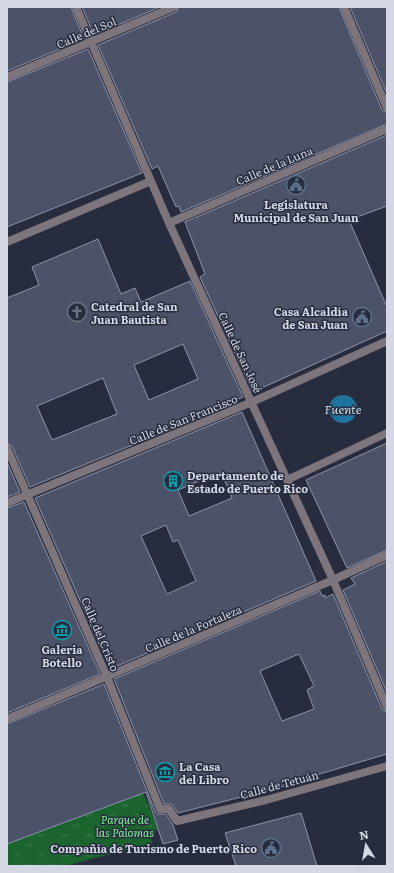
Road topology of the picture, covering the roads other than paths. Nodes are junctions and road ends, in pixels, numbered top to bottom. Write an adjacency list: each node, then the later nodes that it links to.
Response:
1 (76, 7): 4 (street, Calle de San José)
2 (174, 7): 4 (street, Calle del Sol)
3 (344, 7): 6 (street)
4 (91, 42): 5 (street, Calle del Sol); 8 (street, Calle de San José)
5 (7, 77)
6 (387, 108)
7 (387, 129): 9 (street, Calle de la Luna)
8 (151, 181): 9 (street, Calle de San José); 10 (street)
9 (169, 223): 12 (street, Calle de San José)
10 (7, 242)
11 (387, 341): 12 (street, Calle de San Francisco)
12 (252, 402): 15 (street, Calle de San José); 16 (street, Calle de San Francisco)
13 (387, 433): 15 (street)
14 (7, 448): 16 (street, Calle del Cristo)
15 (287, 480): 19 (street, Calle de San José)
16 (28, 494): 17 (street, Calle de San Francisco); 20 (street, Calle del Cristo)
17 (7, 503)
18 (387, 555): 19 (street, Calle de la Fortaleza)
19 (333, 580): 20 (street, Calle de la Fortaleza); 21 (street, Calle de San José)
20 (107, 677): 22 (street, Calle de la Fortaleza); 24 (street, Calle del Cristo)
21 (387, 707)
22 (7, 719)
23 (387, 766): 24 (street, Calle de Tetuán)
24 (177, 821)

